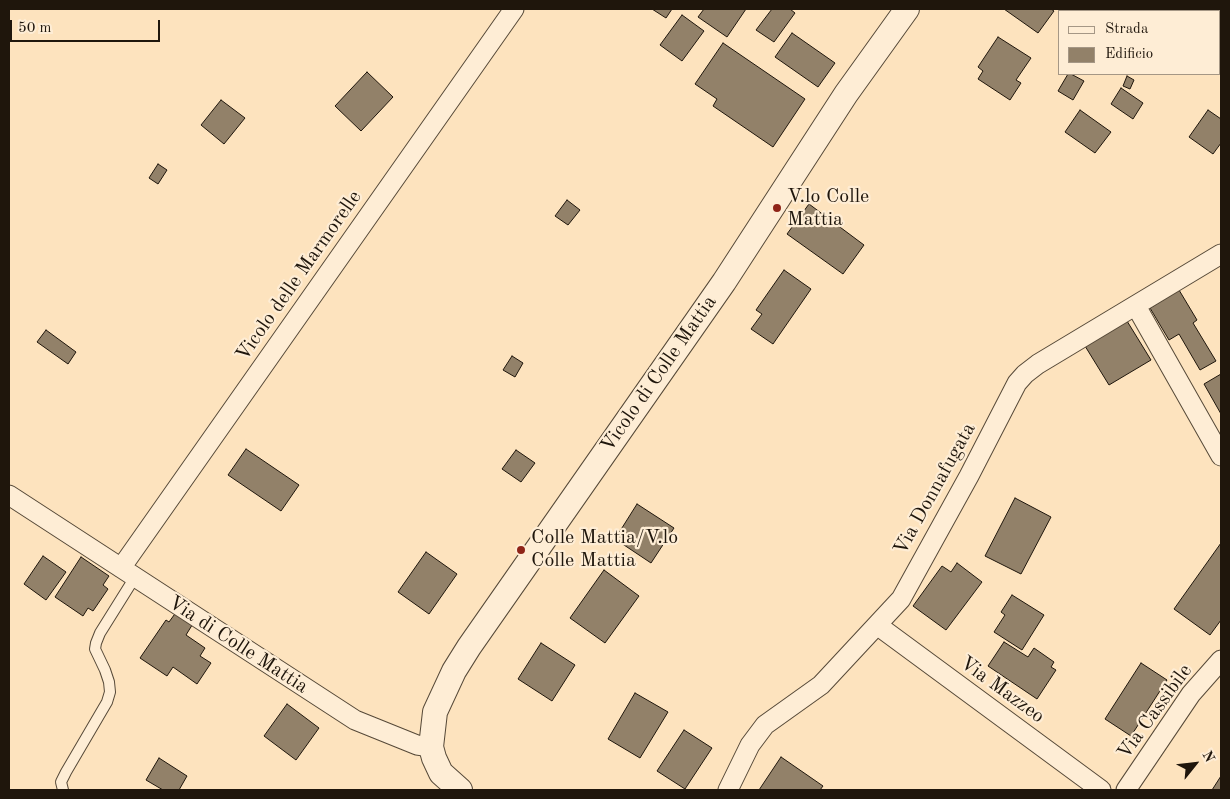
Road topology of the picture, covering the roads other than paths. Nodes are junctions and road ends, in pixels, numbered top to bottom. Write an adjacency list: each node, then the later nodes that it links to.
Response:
1 (514, 9): 7 (street, Vicolo delle Marmorelle)
2 (907, 9): 10 (street, Vicolo di Colle Mattia)
3 (1221, 254): 4 (street, Via Donnafugata)
4 (1136, 306): 5 (street); 8 (street, Via Donnafugata)
5 (1221, 456)
6 (9, 495): 7 (street, Via di Colle Mattia)
7 (128, 573): 10 (street, Via di Colle Mattia); 11 (lane)
8 (877, 626): 13 (street, Via Donnafugata); 14 (street, Via Mazzeo)
9 (1221, 660): 15 (street, Via Cassibile)
10 (431, 747): 12 (street)
11 (63, 790)
12 (460, 790)
13 (728, 790)
14 (1102, 790)
15 (1126, 790)

